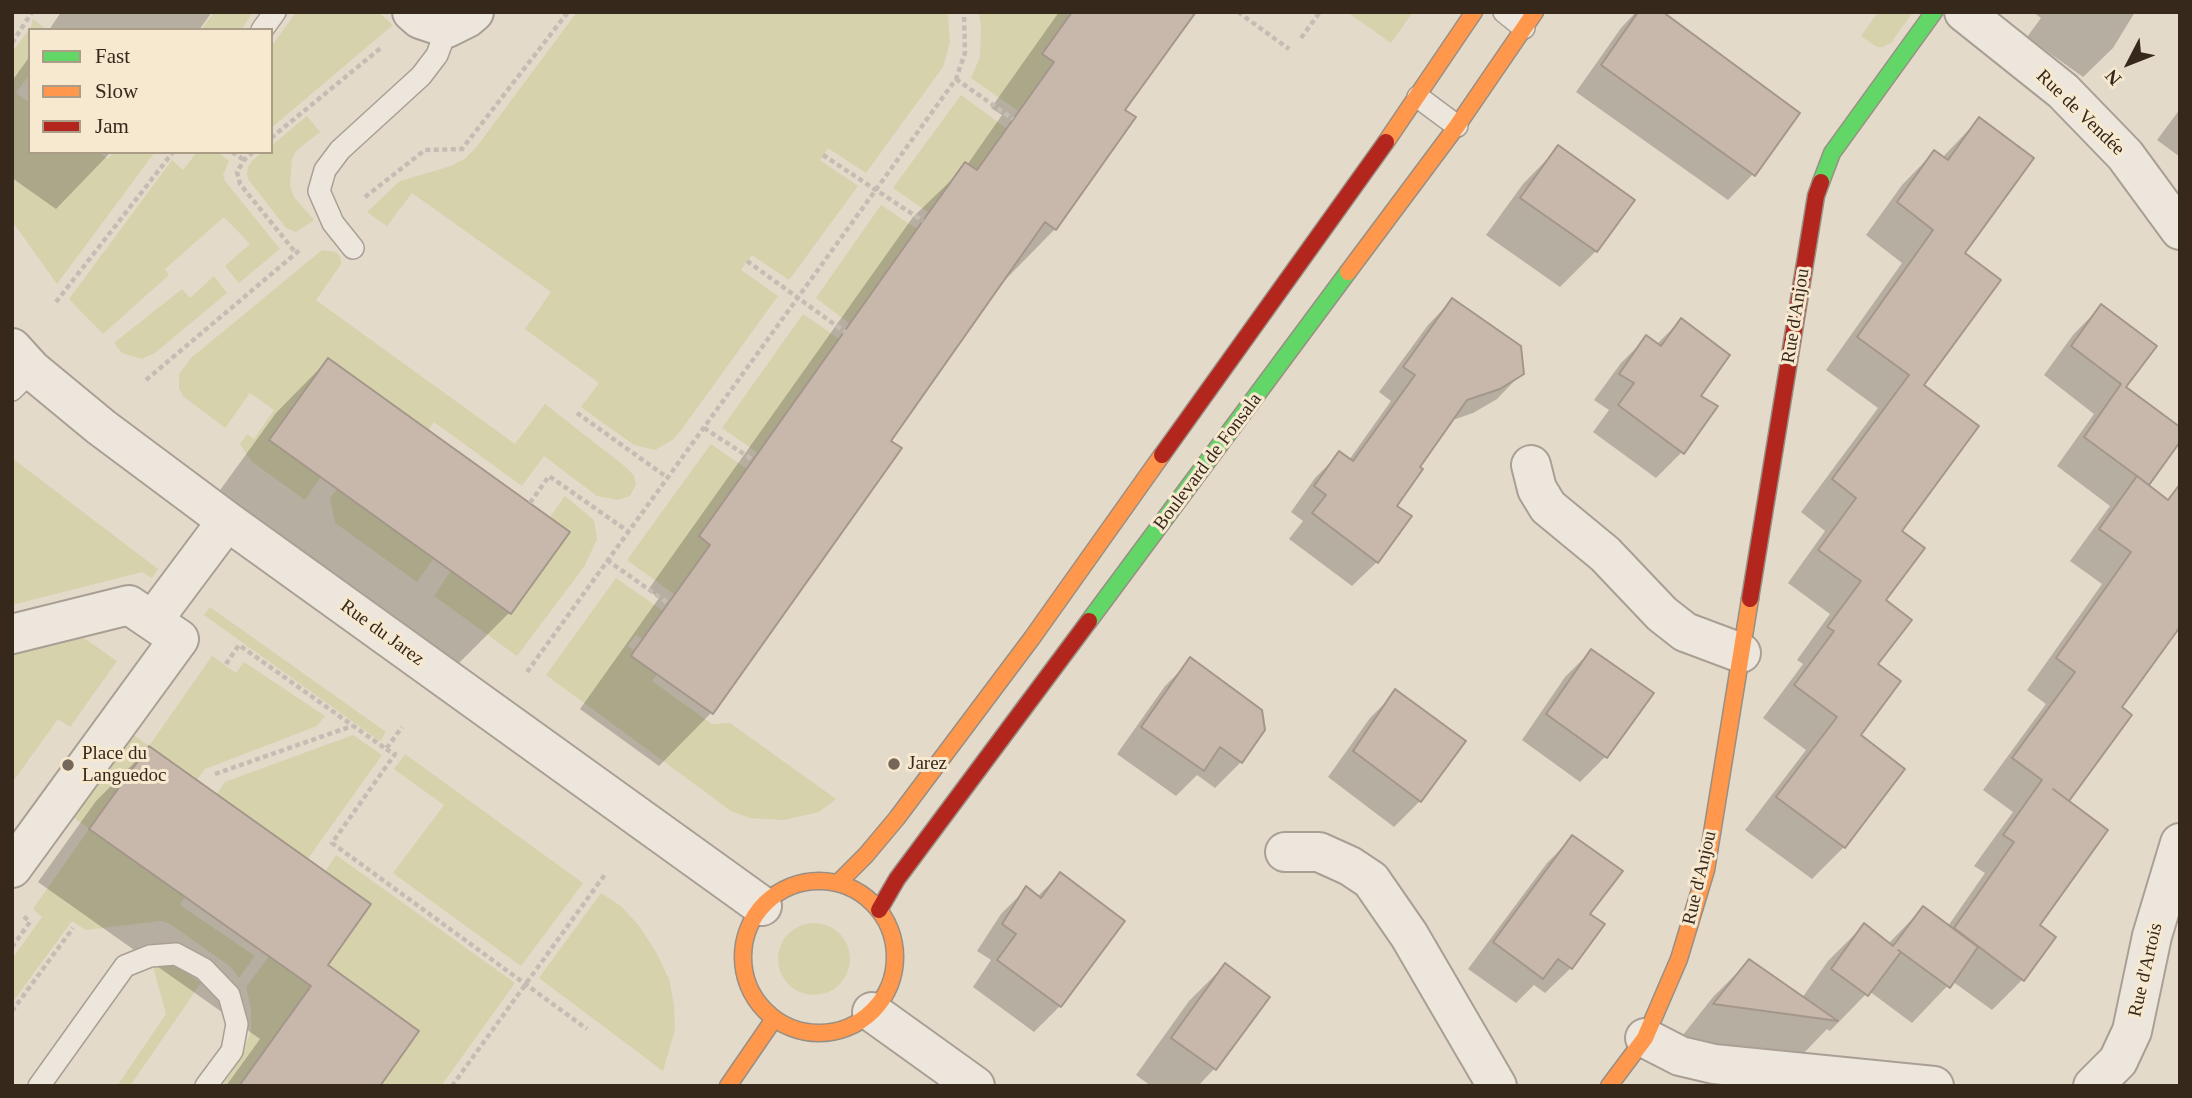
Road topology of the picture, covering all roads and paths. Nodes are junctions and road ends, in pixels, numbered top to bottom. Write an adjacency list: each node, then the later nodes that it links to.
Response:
1 (32, 12): 15 (path)
2 (275, 12): 13 (lane)
3 (964, 12): 17 (path)
4 (1238, 12): 16 (path)
5 (1320, 12): 14 (path)
6 (1474, 12): 18 (street, Boulevard de Fonsala)
7 (1504, 12): 11 (lane)
8 (1934, 12): 50 (street, Rue d'Anjou)
9 (1964, 12): 29 (street, Rue de Vendée)
10 (461, 20): 12 (street); 30 (lane)
11 (1529, 20): 20 (street, Boulevard de Fonsala)
12 (400, 27): 21 (path)
13 (263, 28)
14 (1301, 38)
15 (12, 43)
16 (1289, 49)
17 (957, 79): 19 (path); 27 (path)
18 (1418, 97): 20 (lane); 49 (street, Boulevard de Fonsala)
19 (1013, 120)
20 (1457, 126): 51 (street, Boulevard de Fonsala)
21 (273, 136)
22 (171, 154): 34 (path)
23 (235, 154): 26 (path)
24 (251, 154): 26 (path)
25 (822, 155): 27 (path)
26 (244, 160): 31 (path)
27 (875, 190): 28 (path); 33 (path)
28 (923, 221)
29 (2180, 230)
30 (352, 248)
31 (296, 253)
32 (747, 261): 33 (path)
33 (797, 297): 35 (path); 38 (path)
34 (56, 302)
35 (845, 332)
36 (19, 369): 43 (street, Rue du Jarez)
37 (577, 413): 41 (path)
38 (704, 428): 39 (path); 41 (path)
39 (753, 460)
40 (1531, 465): 50 (street)
41 (668, 478): 44 (path)
42 (530, 503): 44 (path)
43 (227, 521): 47 (street); 63 (street, Rue du Jarez)
44 (629, 531): 45 (path)
45 (607, 560): 46 (path); 53 (path)
46 (668, 603)
47 (153, 620): 48 (street); 60 (street)
48 (12, 634)
49 (1032, 638): 51 (lane); 62 (street, Boulevard de Fonsala)
50 (1741, 653): 73 (street, Rue d'Anjou)
51 (1063, 659): 64 (street, Boulevard de Fonsala)
52 (226, 663): 54 (path)
53 (527, 672)
54 (353, 726): 56 (path); 57 (path)
55 (402, 727): 56 (path)
56 (386, 749): 68 (path)
57 (215, 774)
58 (2180, 843): 82 (street, Rue d'Artois)
59 (1285, 852): 79 (street)
60 (12, 868)
61 (606, 873): 68 (path)
62 (839, 882): 63 (street); 64 (street)
63 (762, 906): 71 (street)
64 (879, 910): 70 (street)
65 (30, 922): 67 (path)
66 (74, 928): 69 (path)
67 (12, 947)
68 (526, 983): 72 (path); 76 (path)
69 (12, 1011)
70 (872, 1012): 71 (street); 78 (street)
71 (774, 1019): 77 (street)
72 (587, 1029)
73 (1645, 1038): 80 (street, Rue d'Anjou); 81 (street)
74 (39, 1086): 75 (lane)
75 (206, 1086)
76 (452, 1086)
77 (728, 1086)
78 (975, 1086)
79 (1497, 1086)
80 (1609, 1086)
81 (1934, 1086)
82 (2093, 1086)

